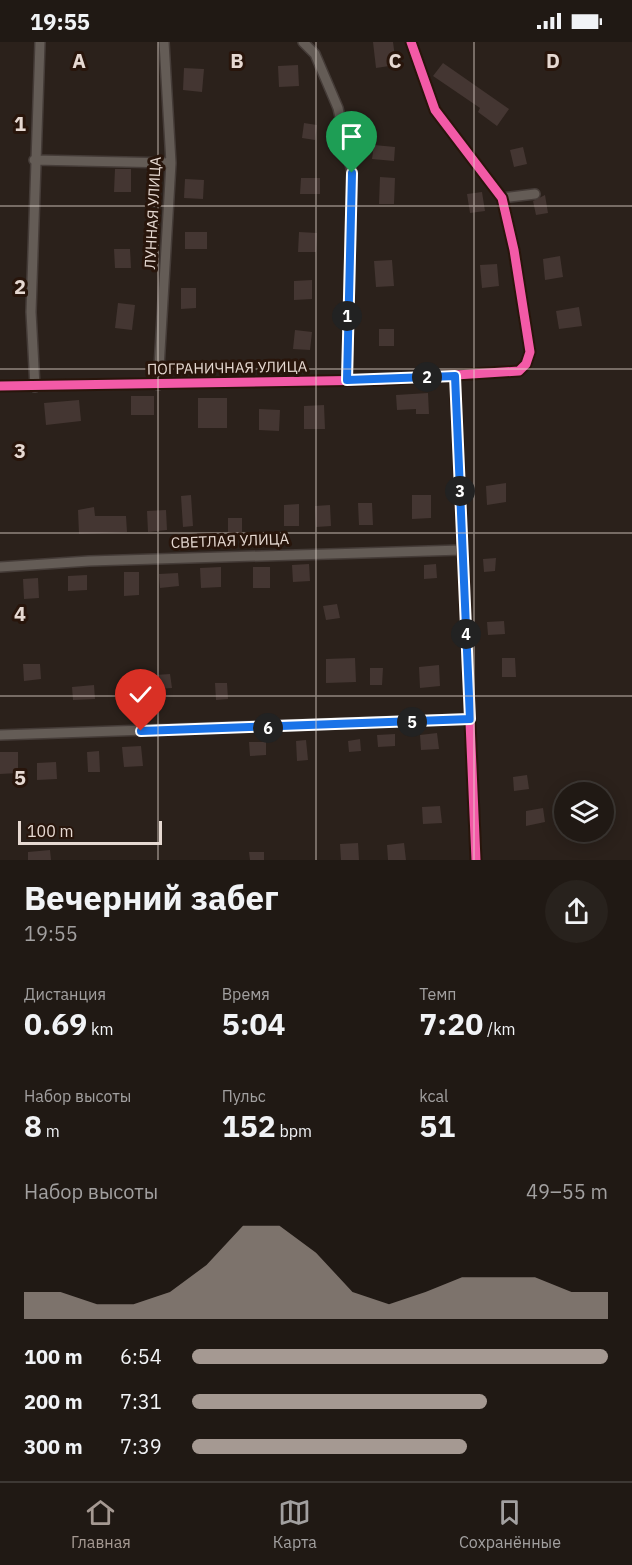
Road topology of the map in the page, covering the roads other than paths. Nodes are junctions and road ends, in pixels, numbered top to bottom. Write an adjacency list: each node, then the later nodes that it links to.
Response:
1 (40, 42): 5 (street)
2 (164, 42): 6 (street, ЛУННАЯ УЛИЦА)
3 (303, 42): 10 (street)
4 (411, 42): 8 (street)
5 (34, 160): 6 (street); 13 (street)
6 (171, 163): 11 (street, ЛУННАЯ УЛИЦА)
7 (535, 194): 8 (street)
8 (502, 198): 9 (street, ПОГРАНИЧНАЯ УЛИЦА)
9 (455, 376): 10 (street, ПОГРАНИЧНАЯ УЛИЦА); 14 (street)
10 (347, 380): 11 (street, ПОГРАНИЧНАЯ УЛИЦА)
11 (158, 385): 13 (street, ПОГРАНИЧНАЯ УЛИЦА)
12 (0, 386): 13 (street, ПОГРАНИЧНАЯ УЛИЦА)
13 (35, 387)
14 (462, 550): 15 (street, СВЕТЛАЯ УЛИЦА); 16 (street)
15 (0, 567)
16 (470, 719): 17 (street); 18 (street)
17 (0, 735)
18 (476, 860)

